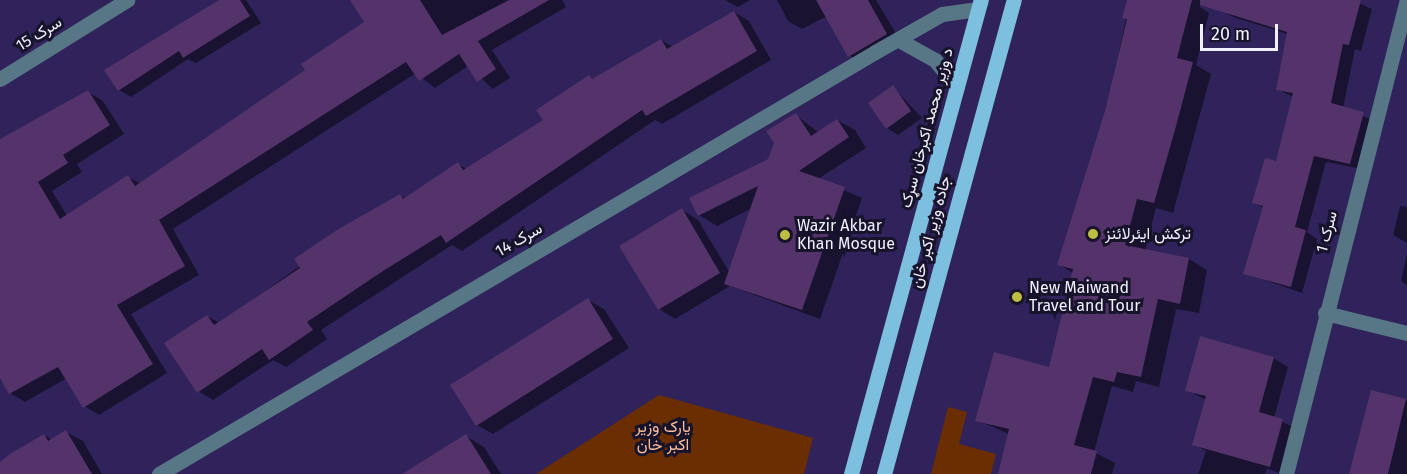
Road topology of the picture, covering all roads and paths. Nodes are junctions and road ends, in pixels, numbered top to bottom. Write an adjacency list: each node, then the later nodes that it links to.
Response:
1 (127, 0): 6 (street, سرک 15)
2 (1014, 0): 12 (main road, جاده وزیر اکبر خان)
3 (1407, 0): 8 (street, سرک 1)
4 (980, 4): 5 (street, سرک 14); 7 (main road, د وزیر محمد اکبرخان سړک)
5 (899, 40): 7 (street); 10 (street, سرک 14)
6 (0, 79)
7 (957, 87): 11 (main road, د وزیر محمد اکبرخان سړک)
8 (1325, 313): 9 (street); 13 (street, سرک 1)
9 (1407, 333)
10 (159, 474)
11 (851, 474)
12 (884, 474)
13 (1286, 474)

